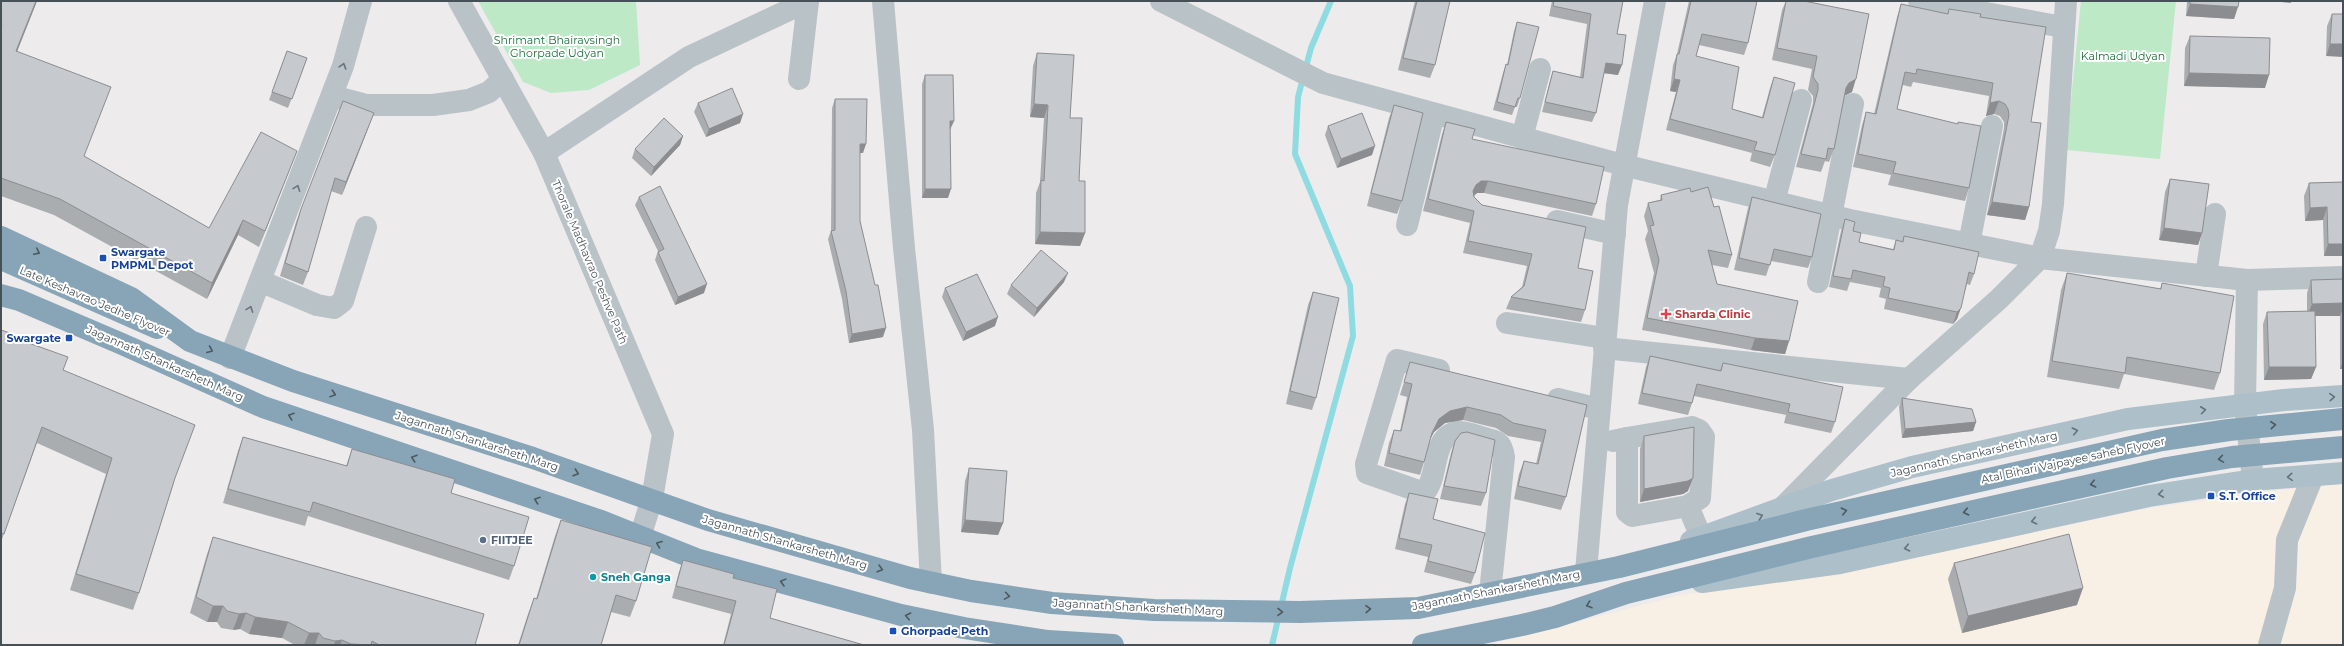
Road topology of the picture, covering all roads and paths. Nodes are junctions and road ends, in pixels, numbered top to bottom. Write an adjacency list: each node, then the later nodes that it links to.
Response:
1 (361, 1): 13 (street, one-way to 1)
2 (459, 1): 11 (street, Thorale Madhavrao Peshve Path)
3 (883, 1): 63 (street)
4 (1161, 1): 16 (street)
5 (1654, 1): 20 (street)
6 (1918, 1): 8 (street)
7 (2066, 1): 9 (street)
8 (1990, 7): 9 (street)
9 (2063, 27): 30 (street)
10 (1540, 69): 18 (street)
11 (503, 79): 13 (street); 19 (street, Thorale Madhavrao Peshve Path)
12 (799, 79): 19 (street)
13 (332, 96): 35 (street, one-way to 13)
14 (1801, 100): 21 (street)
15 (1853, 104): 23 (street)
16 (1434, 114): 18 (street); 25 (street)
17 (1992, 126): 29 (street)
18 (1522, 138): 20 (street)
19 (544, 153): 55 (street, Thorale Madhavrao Peshve Path)
20 (1623, 165): 21 (street); 27 (street)
21 (1774, 202): 23 (street)
22 (2215, 214): 32 (street)
23 (1830, 215): 29 (street); 36 (street)
24 (1540, 218): 27 (street)
25 (1407, 225)
26 (366, 227): 35 (street)
27 (1615, 234): 40 (street)
28 (1, 237): 39 (highway, Jagannath Shankarsheth Marg, one-way to 39)
29 (1969, 244): 30 (street)
30 (2040, 258): 32 (street); 43 (street)
31 (1, 259): 39 (highway, Late Keshavrao Jedhe Flyover)
32 (2206, 276): 34 (street)
33 (2343, 277): 34 (street)
34 (2247, 280): 46 (street)
35 (260, 281): 41 (street, one-way to 35)
36 (1818, 282)
37 (7, 295): 59 (highway, Jagannath Shankarsheth Marg, one-way to 37)
38 (1507, 323): 40 (street)
39 (190, 341): 41 (highway, Jagannath Shankarsheth Marg, one-way to 41)
40 (1605, 343): 43 (street); 47 (street)
41 (230, 358): 55 (highway, Jagannath Shankarsheth Marg, one-way to 55)
42 (1457, 374): 64 (street)
43 (1909, 379): 57 (street)
44 (1540, 394): 47 (street)
45 (2343, 396): 46 (main road, Jagannath Shankarsheth Marg, one-way to 45)
46 (2245, 405): 54 (street); 57 (main road, Jagannath Shankarsheth Marg, one-way to 46)
47 (1599, 408): 50 (street)
48 (2343, 419): 58 (highway, Atal Bihari Vajpayee saheb Flyover, one-way to 48)
49 (1627, 438): 50 (street); 56 (street); 56 (street)
50 (1596, 445): 62 (street)
51 (2343, 447): 65 (highway, one-way to 65)
52 (2343, 473): 53 (main road)
53 (2313, 476): 54 (main road, one-way to 54); 68 (street)
54 (2253, 480): 65 (main road, one-way to 65)
55 (652, 500): 59 (street, Thorale Madhavrao Peshve Path); 63 (highway, Jagannath Shankarsheth Marg, one-way to 63)
56 (1688, 506): 60 (street)
57 (1782, 508): 60 (main road, Jagannath Shankarsheth Marg, one-way to 57)
58 (1806, 520): 61 (highway, Jagannath Shankarsheth Marg)
59 (640, 536): 66 (highway, Jagannath Shankarsheth Marg, one-way to 59)
60 (1701, 537): 61 (main road, Jagannath Shankarsheth Marg)
61 (1619, 567): 62 (highway, Jagannath Shankarsheth Marg)
62 (1586, 572): 64 (highway, Jagannath Shankarsheth Marg)
63 (931, 583): 64 (highway, Jagannath Shankarsheth Marg, one-way to 64)
64 (1490, 593)
65 (1626, 593): 67 (highway, one-way to 67)
66 (1113, 645)
67 (1423, 645)
68 (2269, 645)

